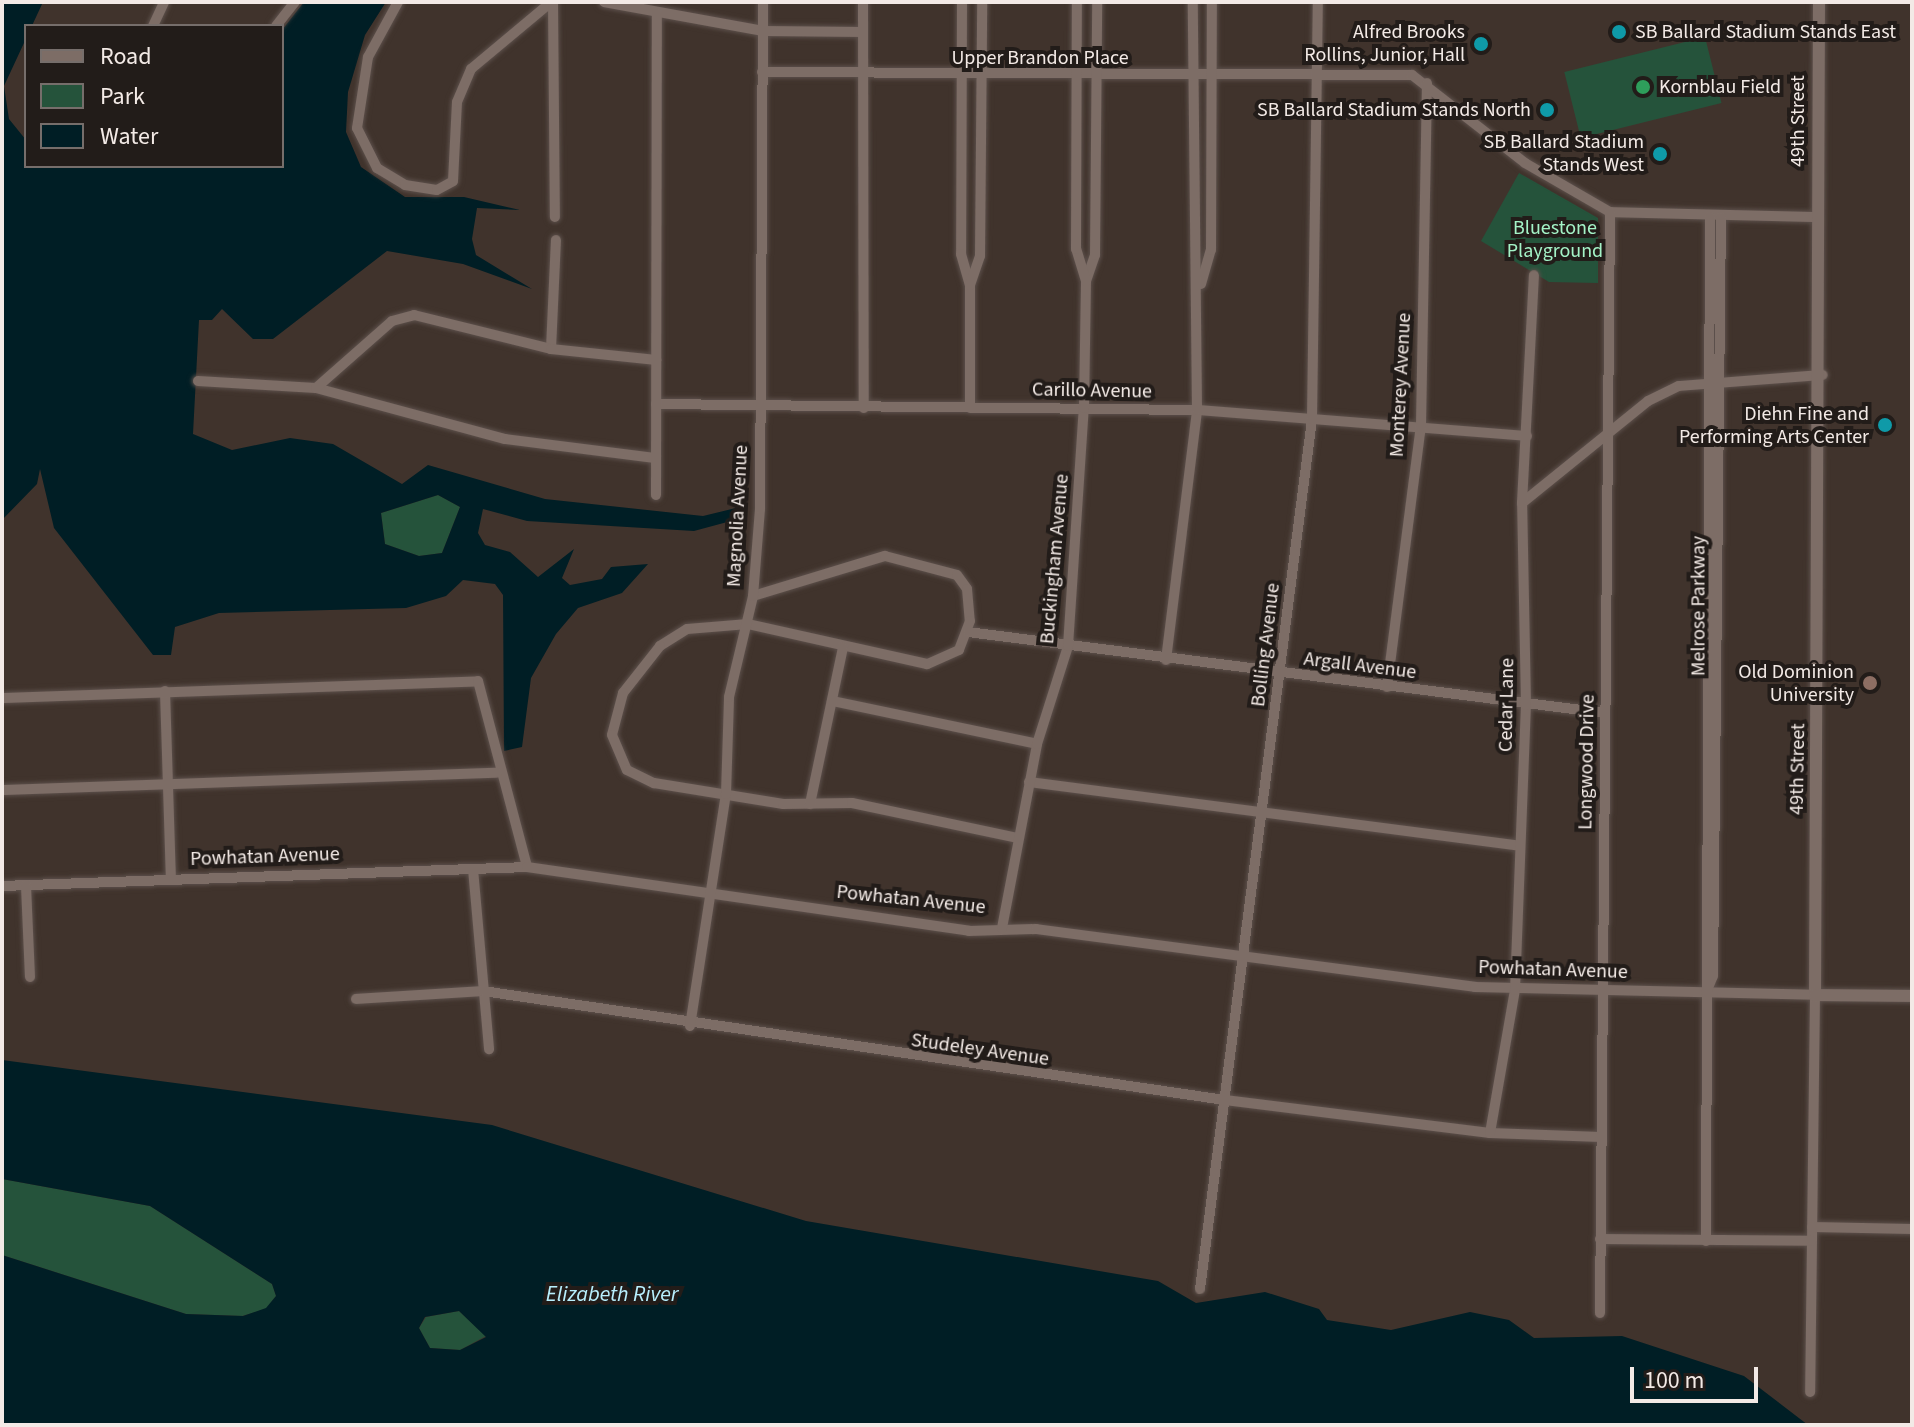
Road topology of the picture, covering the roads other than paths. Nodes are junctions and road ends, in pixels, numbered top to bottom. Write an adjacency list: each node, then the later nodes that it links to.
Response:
1 (164, 2): 17 (street)
2 (295, 2): 18 (street)
3 (398, 2): 4 (street)
4 (552, 2): 32 (street)
5 (604, 2): 16 (street)
6 (763, 2): 19 (street, Magnolia Avenue)
7 (863, 2): 20 (street)
8 (962, 2): 23 (street)
9 (982, 2): 24 (street)
10 (1077, 2): 25 (street, Buckingham Avenue)
11 (1097, 2): 26 (street, Buckingham Avenue)
12 (1193, 2): 28 (street)
13 (1212, 2): 29 (street)
14 (1318, 2): 27 (street, Bolling Avenue)
15 (1819, 2): 34 (street, 49th Street)
16 (657, 13): 19 (street); 41 (street)
17 (154, 24)
18 (278, 24)
19 (763, 31): 20 (street); 21 (street, Magnolia Avenue)
20 (863, 32): 22 (street)
21 (762, 72): 22 (street, Upper Brandon Place); 47 (street, Magnolia Avenue)
22 (862, 74): 23 (street, Upper Brandon Place); 48 (street)
23 (962, 76): 24 (street, Upper Brandon Place); 38 (street)
24 (981, 76): 25 (street, Upper Brandon Place); 38 (street)
25 (1077, 76): 26 (street, Upper Brandon Place); 37 (street, Buckingham Avenue)
26 (1096, 76): 28 (street, Upper Brandon Place); 37 (street, Buckingham Avenue)
27 (1317, 76): 29 (street, Upper Brandon Place); 30 (street, Upper Brandon Place); 52 (street, Bolling Avenue)
28 (1192, 77): 29 (street, Upper Brandon Place); 39 (street)
29 (1211, 77): 39 (street)
30 (1427, 83): 31 (street); 53 (street, Monterey Avenue)
31 (1610, 212): 33 (street); 54 (street, Longwood Drive)
32 (555, 217)
33 (1715, 217): 34 (street); 43 (street, Melrose Parkway)
34 (1819, 217): 42 (street, 49th Street)
35 (556, 240): 40 (street)
36 (1534, 275): 55 (street, Cedar Lane)
37 (1086, 281): 50 (street, Buckingham Avenue)
38 (970, 285): 49 (street)
39 (1201, 286): 51 (street)
40 (551, 349): 41 (street); 45 (street)
41 (656, 360): 46 (street)
42 (1823, 375): 43 (street); 95 (street, 49th Street)
43 (1713, 380): 54 (street); 94 (street, Melrose Parkway)
44 (198, 381): 45 (street)
45 (316, 388): 56 (street)
46 (656, 404): 47 (street, Carillo Avenue); 56 (street)
47 (759, 406): 48 (street, Carillo Avenue); 59 (street, Magnolia Avenue)
48 (864, 408): 49 (street, Carillo Avenue)
49 (970, 408): 50 (street, Carillo Avenue)
50 (1084, 408): 51 (street, Carillo Avenue); 62 (street, Buckingham Avenue)
51 (1197, 410): 52 (street, Carillo Avenue); 64 (street)
52 (1312, 419): 53 (street, Carillo Avenue); 65 (street, Bolling Avenue)
53 (1421, 426): 55 (street, Carillo Avenue); 66 (street, Monterey Avenue)
54 (1607, 435): 58 (street); 71 (street, Longwood Drive)
55 (1527, 436): 58 (street, Cedar Lane)
56 (656, 458): 57 (street)
57 (656, 495)
58 (1522, 503): 70 (street, Cedar Lane)
59 (753, 596): 60 (street, Magnolia Avenue); 61 (street)
60 (748, 624): 63 (street); 77 (street, Magnolia Avenue); 77 (street)
61 (968, 632): 62 (street, Argall Avenue); 63 (street)
62 (1068, 646): 64 (street, Argall Avenue); 72 (street, Buckingham Avenue)
63 (843, 647): 69 (street)
64 (1166, 660): 65 (street, Argall Avenue)
65 (1281, 674): 66 (street, Argall Avenue); 79 (street, Bolling Avenue)
66 (1387, 687): 70 (street, Argall Avenue)
67 (165, 691): 68 (street); 73 (street); 75 (street)
68 (2, 698)
69 (832, 701): 72 (street); 78 (street)
70 (1526, 705): 71 (street, Argall Avenue); 81 (street, Cedar Lane)
71 (1605, 713): 93 (street, Longwood Drive)
72 (1037, 744): 74 (street, Buckingham Avenue)
73 (497, 773): 75 (street); 82 (street)
74 (1029, 782): 79 (street); 80 (street, Buckingham Avenue)
75 (167, 785): 76 (street); 84 (street)
76 (2, 790)
77 (726, 794): 78 (street); 87 (street, Magnolia Avenue)
78 (810, 804): 80 (street)
79 (1262, 815): 81 (street); 89 (street, Bolling Avenue)
80 (1018, 838): 88 (street, Buckingham Avenue)
81 (1520, 846): 91 (street, Cedar Lane)
82 (527, 867): 83 (street, Powhatan Avenue); 87 (street, Powhatan Avenue)
83 (473, 869): 84 (street, Powhatan Avenue); 92 (street)
84 (171, 880): 86 (street, Powhatan Avenue)
85 (2, 886): 86 (street, Powhatan Avenue)
86 (26, 886): 90 (street)
87 (713, 893): 88 (street, Powhatan Avenue); 98 (street, Magnolia Avenue)
88 (1002, 928): 89 (street, Powhatan Avenue)
89 (1244, 956): 91 (street, Powhatan Avenue); 100 (street, Bolling Avenue)
90 (30, 977)
91 (1515, 990): 93 (street, Powhatan Avenue); 101 (street, Cedar Lane)
92 (483, 991): 97 (street, Studeley Avenue); 98 (street, Studeley Avenue); 99 (street)
93 (1603, 992): 94 (street, Powhatan Avenue); 102 (street, Longwood Drive)
94 (1706, 993): 95 (street, Powhatan Avenue); 106 (street, Melrose Parkway)
95 (1815, 995): 96 (street, Powhatan Avenue); 103 (street, 49th Street)
96 (1912, 996)
97 (356, 999)
98 (690, 1026): 100 (street, Studeley Avenue)
99 (489, 1049)
100 (1225, 1100): 101 (street, Studeley Avenue); 108 (street, Bolling Avenue)
101 (1490, 1133): 102 (street, Studeley Avenue)
102 (1601, 1137): 105 (street, Longwood Drive)
103 (1812, 1227): 104 (street); 107 (street, 49th Street)
104 (1912, 1229)
105 (1600, 1239): 106 (street); 109 (street, Longwood Drive)
106 (1706, 1241): 107 (street)
107 (1811, 1241): 110 (street, 49th Street)
108 (1200, 1289)
109 (1600, 1313)
110 (1810, 1392)

